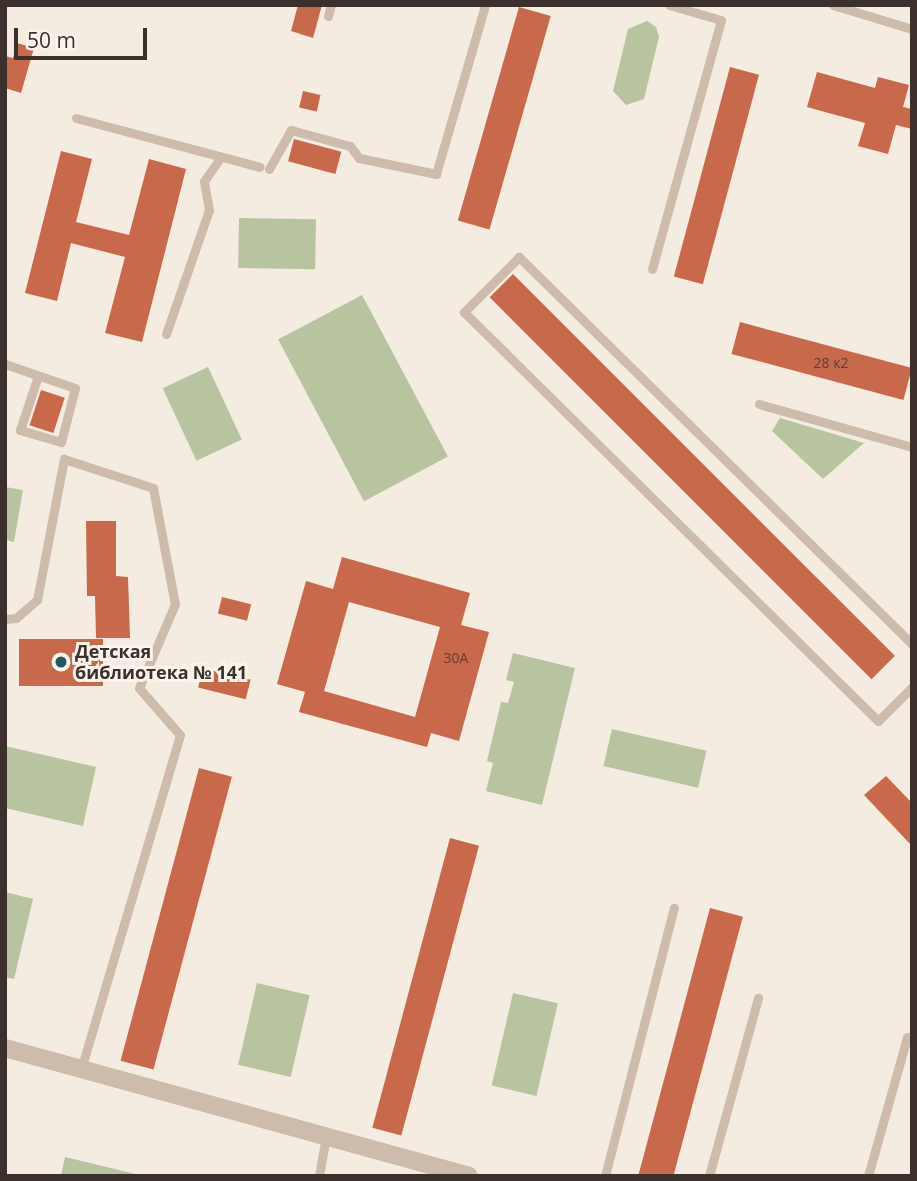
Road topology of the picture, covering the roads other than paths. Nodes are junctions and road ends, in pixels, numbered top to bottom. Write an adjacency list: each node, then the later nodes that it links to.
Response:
1 (331, 5): 5 (lane)
2 (485, 5): 8 (lane)
3 (669, 5): 9 (lane)
4 (832, 5): 6 (lane)
5 (327, 16)
6 (912, 29)
7 (76, 118): 8 (lane)
8 (221, 157): 10 (lane)
9 (652, 269)
10 (166, 334)
11 (5, 364): 12 (lane)
12 (38, 376): 12 (lane)
13 (759, 404): 14 (lane)
14 (912, 447)
15 (5, 619): 22 (lane)
16 (912, 645): 17 (lane)
17 (912, 687)
18 (674, 908): 26 (lane)
19 (758, 998): 27 (lane)
20 (912, 1038): 28 (lane)
21 (5, 1048): 22 (street)
22 (81, 1069): 23 (street)
23 (326, 1136): 24 (lane); 25 (street)
24 (319, 1176)
25 (469, 1176)
26 (606, 1176)
27 (709, 1176)
28 (868, 1176)

